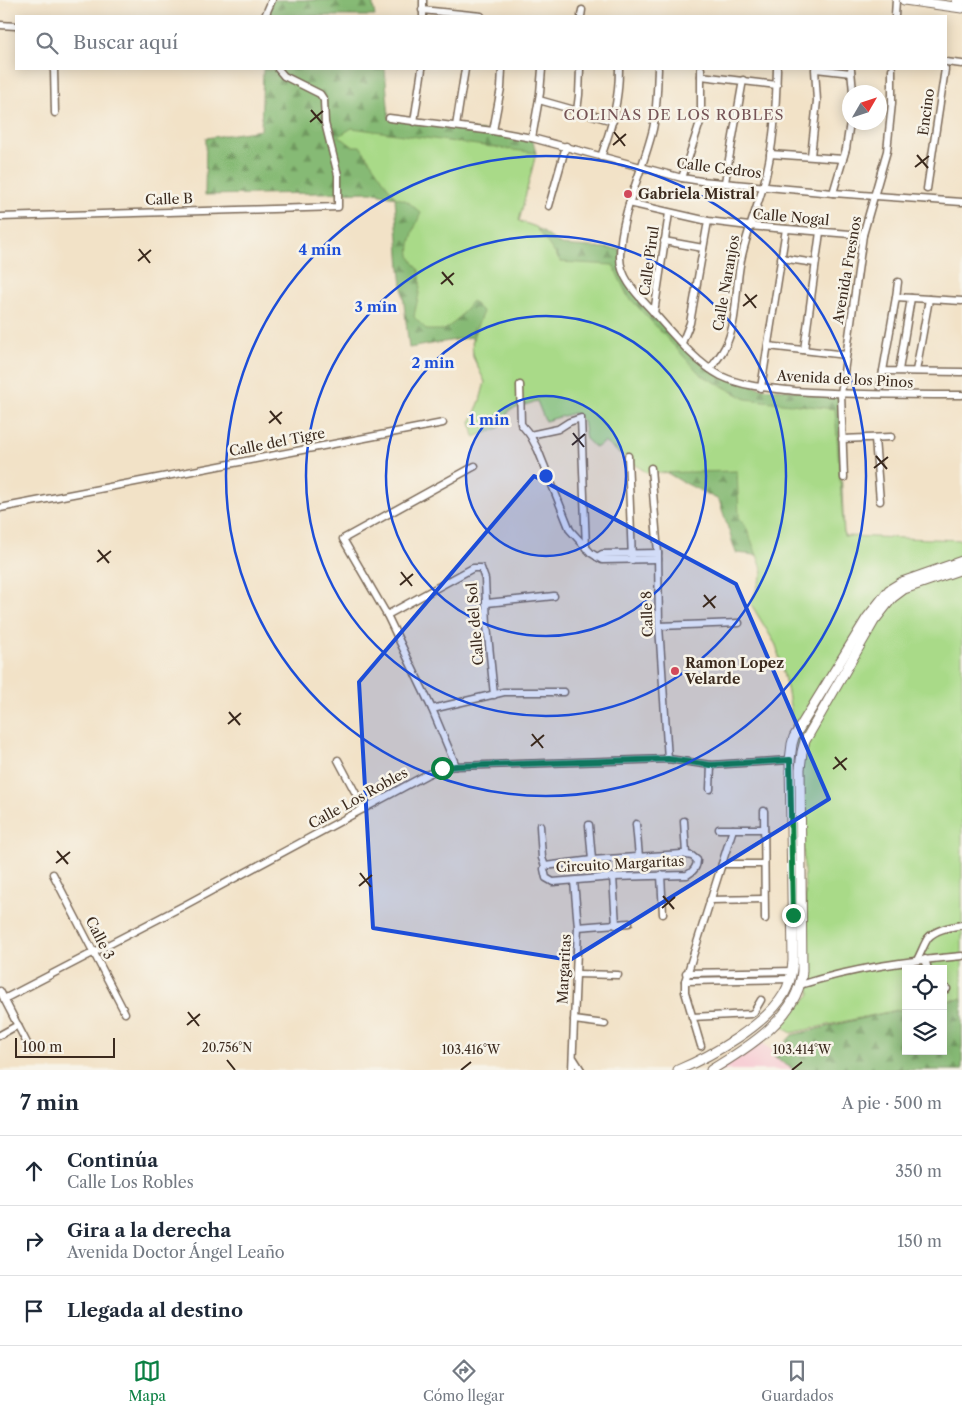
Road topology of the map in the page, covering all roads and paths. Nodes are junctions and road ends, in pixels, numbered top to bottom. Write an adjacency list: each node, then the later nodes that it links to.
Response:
1 (272, 0): 9 (street)
2 (423, 0): 8 (street)
3 (896, 0): 11 (street)
4 (904, 0): 7 (street)
5 (957, 0): 6 (street)
6 (962, 1)
7 (962, 8)
8 (422, 13): 10 (street)
9 (265, 15)
10 (461, 15)
11 (895, 15)
12 (0, 24): 13 (street)
13 (15, 26)
14 (947, 62): 15 (street)
15 (962, 64)
16 (54, 70): 37 (street)
17 (279, 70): 61 (street, Calle B)
18 (422, 70): 40 (street)
19 (465, 70): 41 (street)
20 (502, 70): 43 (street)
21 (542, 70): 35 (street)
22 (580, 70): 36 (street)
23 (619, 70): 39 (street)
24 (658, 70): 50 (street, Avenida de los Pinos)
25 (777, 70): 33 (street, Calle Naranjos)
26 (816, 70): 47 (street)
27 (834, 70): 30 (street)
28 (892, 70): 56 (street, Avenida Fresnos)
29 (945, 70): 54 (street, Encino)
30 (851, 71): 34 (street)
31 (701, 72): 32 (street); 51 (street)
32 (743, 80): 33 (street); 52 (street)
33 (777, 85): 46 (street, Calle Naranjos)
34 (852, 85)
35 (539, 100): 36 (street); 44 (street)
36 (577, 111): 39 (street)
37 (55, 114)
38 (389, 118): 40 (street, Calle Cedros)
39 (613, 121): 48 (street)
40 (414, 122): 41 (street, Calle Cedros)
41 (456, 126): 43 (street, Calle Cedros)
42 (848, 130): 49 (street)
43 (493, 131): 44 (street, Calle Cedros)
44 (532, 138): 45 (street, Calle Cedros)
45 (566, 146): 48 (street, Calle Cedros); 59 (street)
46 (770, 154): 47 (street); 53 (street, Calle Naranjos)
47 (810, 156): 49 (street)
48 (601, 157): 50 (street, Calle Cedros)
49 (843, 159): 55 (street)
50 (642, 167): 51 (street, Calle Cedros); 58 (street, Avenida de los Pinos)
51 (682, 178): 52 (street, Calle Cedros)
52 (725, 182): 53 (street, Calle Cedros)
53 (763, 186): 55 (street, Calle Cedros); 63 (street, Calle Naranjos)
54 (927, 190)
55 (833, 193): 56 (street, Calle Cedros)
56 (874, 195): 57 (street, Calle Cedros); 66 (street, Avenida Fresnos)
57 (962, 202)
58 (629, 203): 60 (street, Calle Nogal); 76 (street, Avenida de los Pinos)
59 (549, 206)
60 (669, 212): 62 (street, Calle Nogal); 67 (street, Calle Pirul)
61 (0, 217)
62 (708, 220): 63 (street, Calle Nogal); 68 (street)
63 (749, 226): 64 (street, Calle Nogal); 81 (street, Calle Naranjos)
64 (786, 229): 65 (street, Calle Nogal); 69 (street)
65 (820, 232): 66 (street, Calle Nogal); 70 (street)
66 (863, 235): 80 (street, Avenida Fresnos)
67 (664, 240): 68 (street); 76 (street, Calle Pirul)
68 (704, 248): 77 (street)
69 (781, 258): 70 (street); 78 (street)
70 (815, 263): 79 (street)
71 (898, 282): 72 (street)
72 (896, 297): 73 (street); 82 (street)
73 (911, 298): 74 (street); 83 (street)
74 (929, 299): 75 (street); 84 (street)
75 (962, 301)
76 (654, 313): 77 (street, Avenida de los Pinos)
77 (682, 343): 81 (street, Avenida de los Pinos)
78 (768, 346): 79 (street); 88 (street)
79 (804, 350): 80 (street)
80 (846, 355): 89 (street, Avenida Fresnos)
81 (710, 369): 88 (street, Avenida de los Pinos)
82 (884, 370): 83 (street); 87 (street)
83 (899, 370): 84 (street)
84 (916, 371): 85 (street)
85 (962, 372)
86 (520, 385): 92 (street)
87 (880, 387)
88 (761, 388): 89 (street, Avenida de los Pinos)
89 (841, 394): 90 (street, Avenida de los Pinos); 95 (street, Avenida Fresnos)
90 (962, 395)
91 (443, 422): 101 (street, Calle del Tigre)
92 (530, 436): 102 (street); 102 (street)
93 (891, 437): 94 (street)
94 (876, 438): 95 (street); 100 (street)
95 (842, 440): 99 (street, Avenida Fresnos)
96 (628, 456): 104 (street)
97 (475, 466): 109 (street)
98 (651, 468): 103 (street, Calle 8)
99 (844, 478)
100 (880, 501)
101 (0, 508)
102 (586, 548): 104 (street)
103 (658, 556): 104 (street); 111 (street, Calle 8)
104 (632, 557)
105 (962, 561): 117 (street)
106 (962, 568): 160 (street)
107 (554, 596): 108 (street)
108 (487, 603): 109 (street, Calle del Sol); 113 (street, Calle del Sol)
109 (387, 615): 114 (street)
110 (739, 623): 111 (street)
111 (659, 626): 115 (street, Calle 8)
112 (564, 692): 113 (street)
113 (494, 695): 114 (street)
114 (432, 709): 119 (street)
115 (668, 759): 118 (street, Calle Los Robles); 119 (street, Calle Los Robles)
116 (338, 760): 121 (street)
117 (790, 760): 118 (street, Calle Los Robles); 157 (street)
118 (711, 765): 120 (street)
119 (456, 766): 121 (street, Calle Los Robles)
120 (710, 789)
121 (364, 809): 148 (street, Calle Los Robles)
122 (764, 811): 129 (street)
123 (684, 821): 130 (street)
124 (636, 824): 131 (street)
125 (590, 825): 132 (street)
126 (540, 826): 135 (street, Circuito Margaritas)
127 (719, 829): 128 (street)
128 (733, 829): 129 (street); 133 (street)
129 (764, 829): 134 (street)
130 (686, 854): 131 (street, Circuito Margaritas); 137 (street, Circuito Margaritas)
131 (639, 856): 132 (street, Circuito Margaritas)
132 (592, 860): 135 (street, Circuito Margaritas)
133 (722, 864): 134 (street); 141 (street)
134 (764, 864): 140 (street)
135 (545, 866): 139 (street, Circuito Margaritas)
136 (53, 874): 148 (street, Calle 3)
137 (661, 876): 138 (street, Circuito Margaritas); 142 (street)
138 (614, 877): 139 (street, Circuito Margaritas); 145 (street)
139 (574, 881): 147 (street, Margaritas)
140 (764, 899): 141 (street); 143 (street)
141 (710, 900): 154 (street)
142 (663, 914)
143 (765, 919)
144 (629, 923): 145 (street)
145 (616, 925): 147 (street)
146 (962, 925): 151 (street)
147 (578, 927): 155 (street, Margaritas)
148 (94, 953): 162 (street, Calle Los Robles); 164 (street, Calle 3)
149 (962, 956): 150 (street)
150 (925, 959): 151 (street); 152 (street)
151 (917, 960): 160 (street)
152 (927, 965)
153 (765, 971): 154 (street); 157 (street); 158 (street)
154 (686, 973): 159 (street)
155 (576, 974): 156 (street); 166 (street, Margaritas)
156 (618, 975)
157 (792, 975): 158 (street); 175 (street)
158 (765, 980): 159 (street)
159 (684, 982): 165 (street)
160 (800, 985): 176 (street)
161 (0, 991): 162 (street)
162 (4, 999): 168 (street)
163 (761, 1000): 165 (street)
164 (125, 1013)
165 (692, 1016): 170 (street)
166 (574, 1020): 167 (street); 172 (street, Margaritas)
167 (605, 1024)
168 (18, 1025): 169 (street); 171 (street)
169 (0, 1035)
170 (701, 1046)
171 (31, 1051)
172 (573, 1058): 173 (street, Margaritas); 174 (street)
173 (572, 1070)
174 (581, 1070)
175 (678, 1070)
176 (712, 1070)

